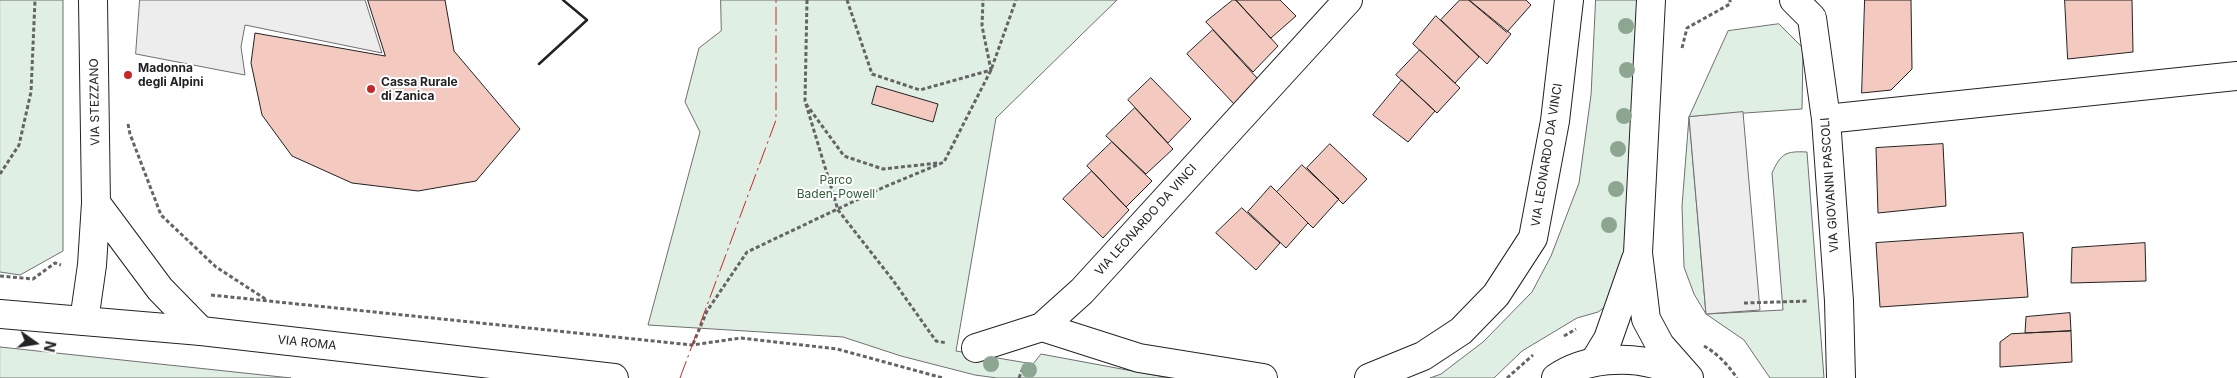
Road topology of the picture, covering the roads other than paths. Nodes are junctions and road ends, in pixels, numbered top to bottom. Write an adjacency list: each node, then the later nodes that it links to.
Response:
1 (93, 0): 8 (street, VIA STEZZANO)
2 (1347, 0): 12 (street, VIA LEONARDO DA VINCI)
3 (1569, 0): 18 (street, VIA LEONARDO DA VINCI)
4 (1651, 0): 9 (street)
5 (1794, 0): 7 (street, VIA GIOVANNI PASCOLI)
6 (2237, 76): 7 (street)
7 (1826, 119): 21 (street, VIA GIOVANNI PASCOLI)
8 (96, 203): 11 (street, VIA STEZZANO); 13 (street)
9 (1638, 253): 15 (street); 20 (street)
10 (0, 314): 11 (street, VIA ROMA)
11 (84, 322): 13 (street, VIA ROMA)
12 (1042, 326): 14 (street, VIA LEONARDO DA VINCI); 17 (street)
13 (201, 331): 16 (street, VIA ROMA)
14 (976, 348)
15 (1594, 362): 19 (street); 20 (street)
16 (614, 378)
17 (1263, 378)
18 (1369, 378)
19 (1556, 378)
20 (1687, 378)
21 (1840, 378)

